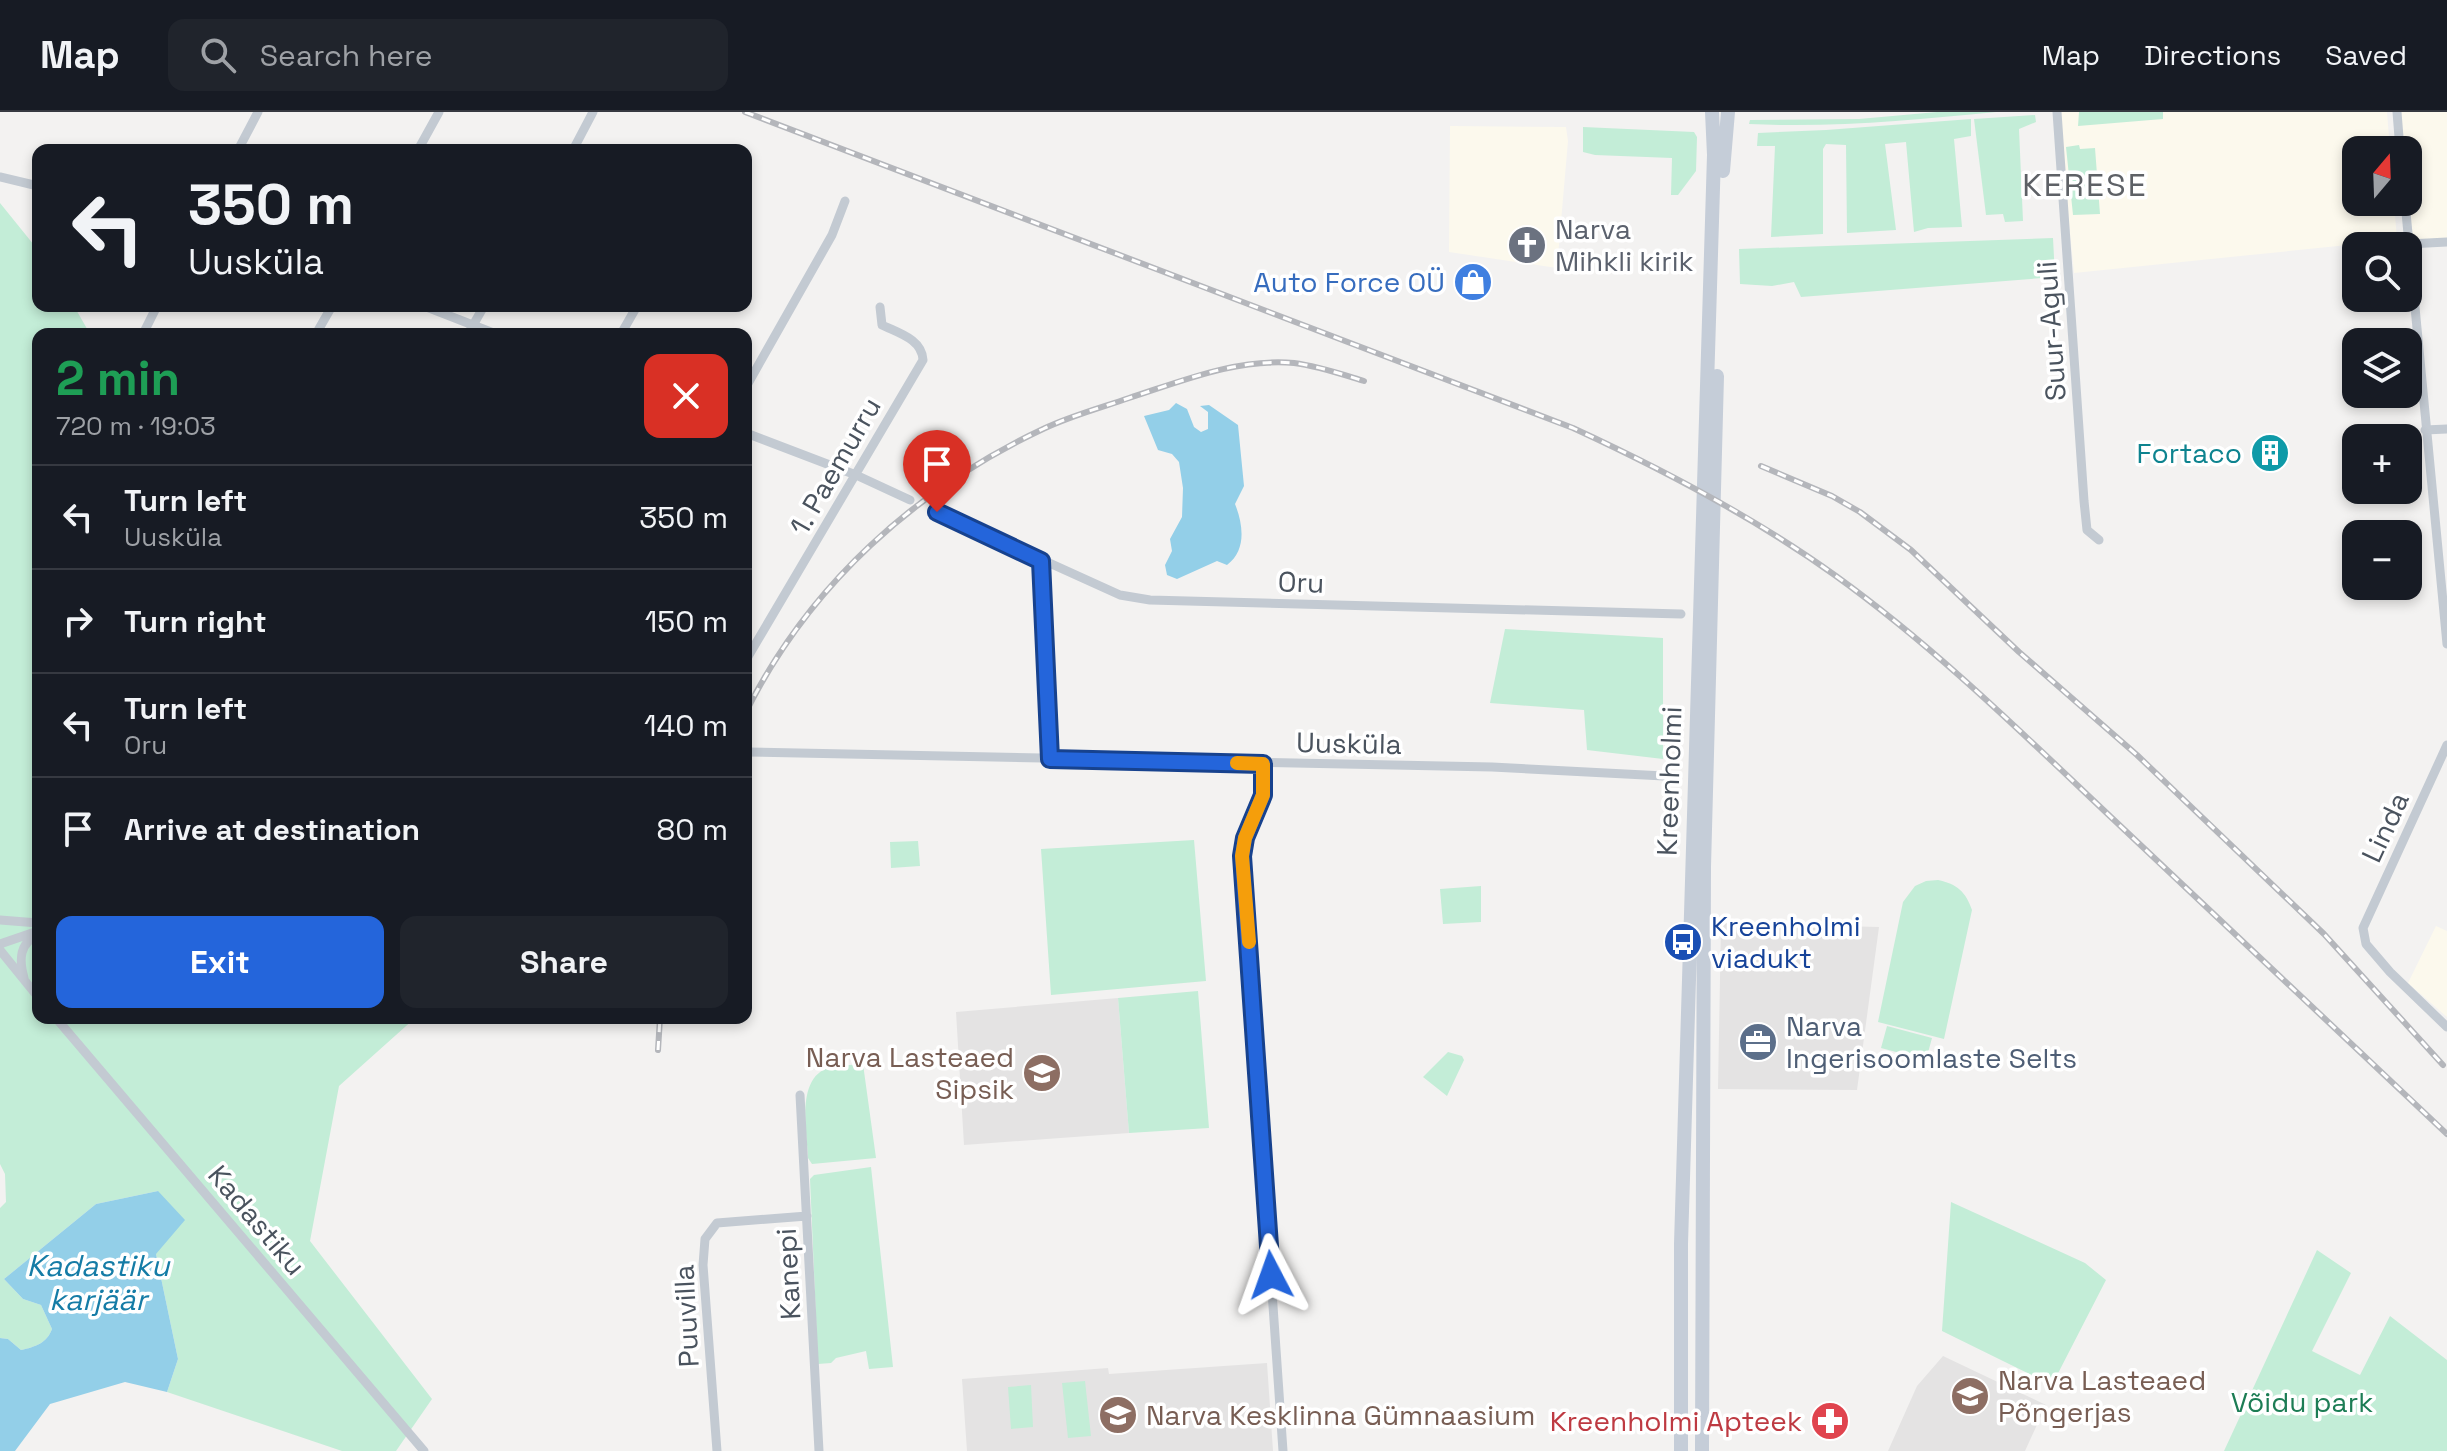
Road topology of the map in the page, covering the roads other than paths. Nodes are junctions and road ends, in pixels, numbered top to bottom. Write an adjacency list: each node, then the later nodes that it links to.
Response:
1 (258, 112): 9 (street)
2 (439, 112): 10 (street)
3 (593, 112): 11 (street)
4 (1712, 112): 17 (main road, Kreenholmi)
5 (1728, 112): 17 (main road, Kreenholmi)
6 (2057, 112): 29 (street, Suur-Aguli)
7 (2397, 112): 8 (street)
8 (2399, 136)
9 (241, 144)
10 (421, 144)
11 (576, 144)
12 (0, 177): 13 (street)
13 (32, 185)
14 (845, 201): 22 (street)
15 (2447, 242): 16 (street)
16 (2422, 243)
17 (1714, 287): 35 (main road, Kreenholmi)
18 (880, 307): 26 (street, 1. Paemurru)
19 (436, 312): 21 (street)
20 (2414, 312): 24 (street)
21 (469, 328)
22 (752, 376)
23 (2447, 429): 24 (street)
24 (2425, 430): 31 (street)
25 (752, 435): 26 (street)
26 (856, 475): 27 (street); 34 (street, 1. Paemurru)
27 (910, 500)
28 (937, 512): 30 (street, Oru)
29 (2099, 540)
30 (1041, 561): 32 (street, Oru); 38 (street)
31 (2443, 572): 33 (street)
32 (1681, 614)
33 (2447, 644)
34 (752, 650)
35 (1702, 693): 53 (main road, Kreenholmi); 54 (main road, Kreenholmi)
36 (2447, 745): 50 (street, Linda)
37 (752, 752): 38 (street, Uusküla)
38 (1050, 759): 39 (street, Uusküla)
39 (1263, 764): 40 (street, Uusküla); 58 (street)
40 (1664, 776)
41 (0, 920): 42 (street)
42 (32, 924)
43 (32, 935): 45 (street)
44 (32, 937): 47 (street)
45 (0, 944)
46 (0, 950): 47 (street)
47 (24, 981): 48 (street)
48 (32, 990)
49 (61, 1024): 55 (street, Kadastiku)
50 (2447, 1027)
51 (800, 1095): 52 (street, Kanepi)
52 (807, 1216): 56 (street, Puuvilla); 57 (street, Kanepi)
53 (1681, 1244): 54 (main road); 59 (main road, Kreenholmi)
54 (1703, 1244): 60 (main road, Kreenholmi)
55 (424, 1451)
56 (717, 1451)
57 (819, 1451)
58 (1283, 1451)
59 (1681, 1451)
60 (1702, 1451)

